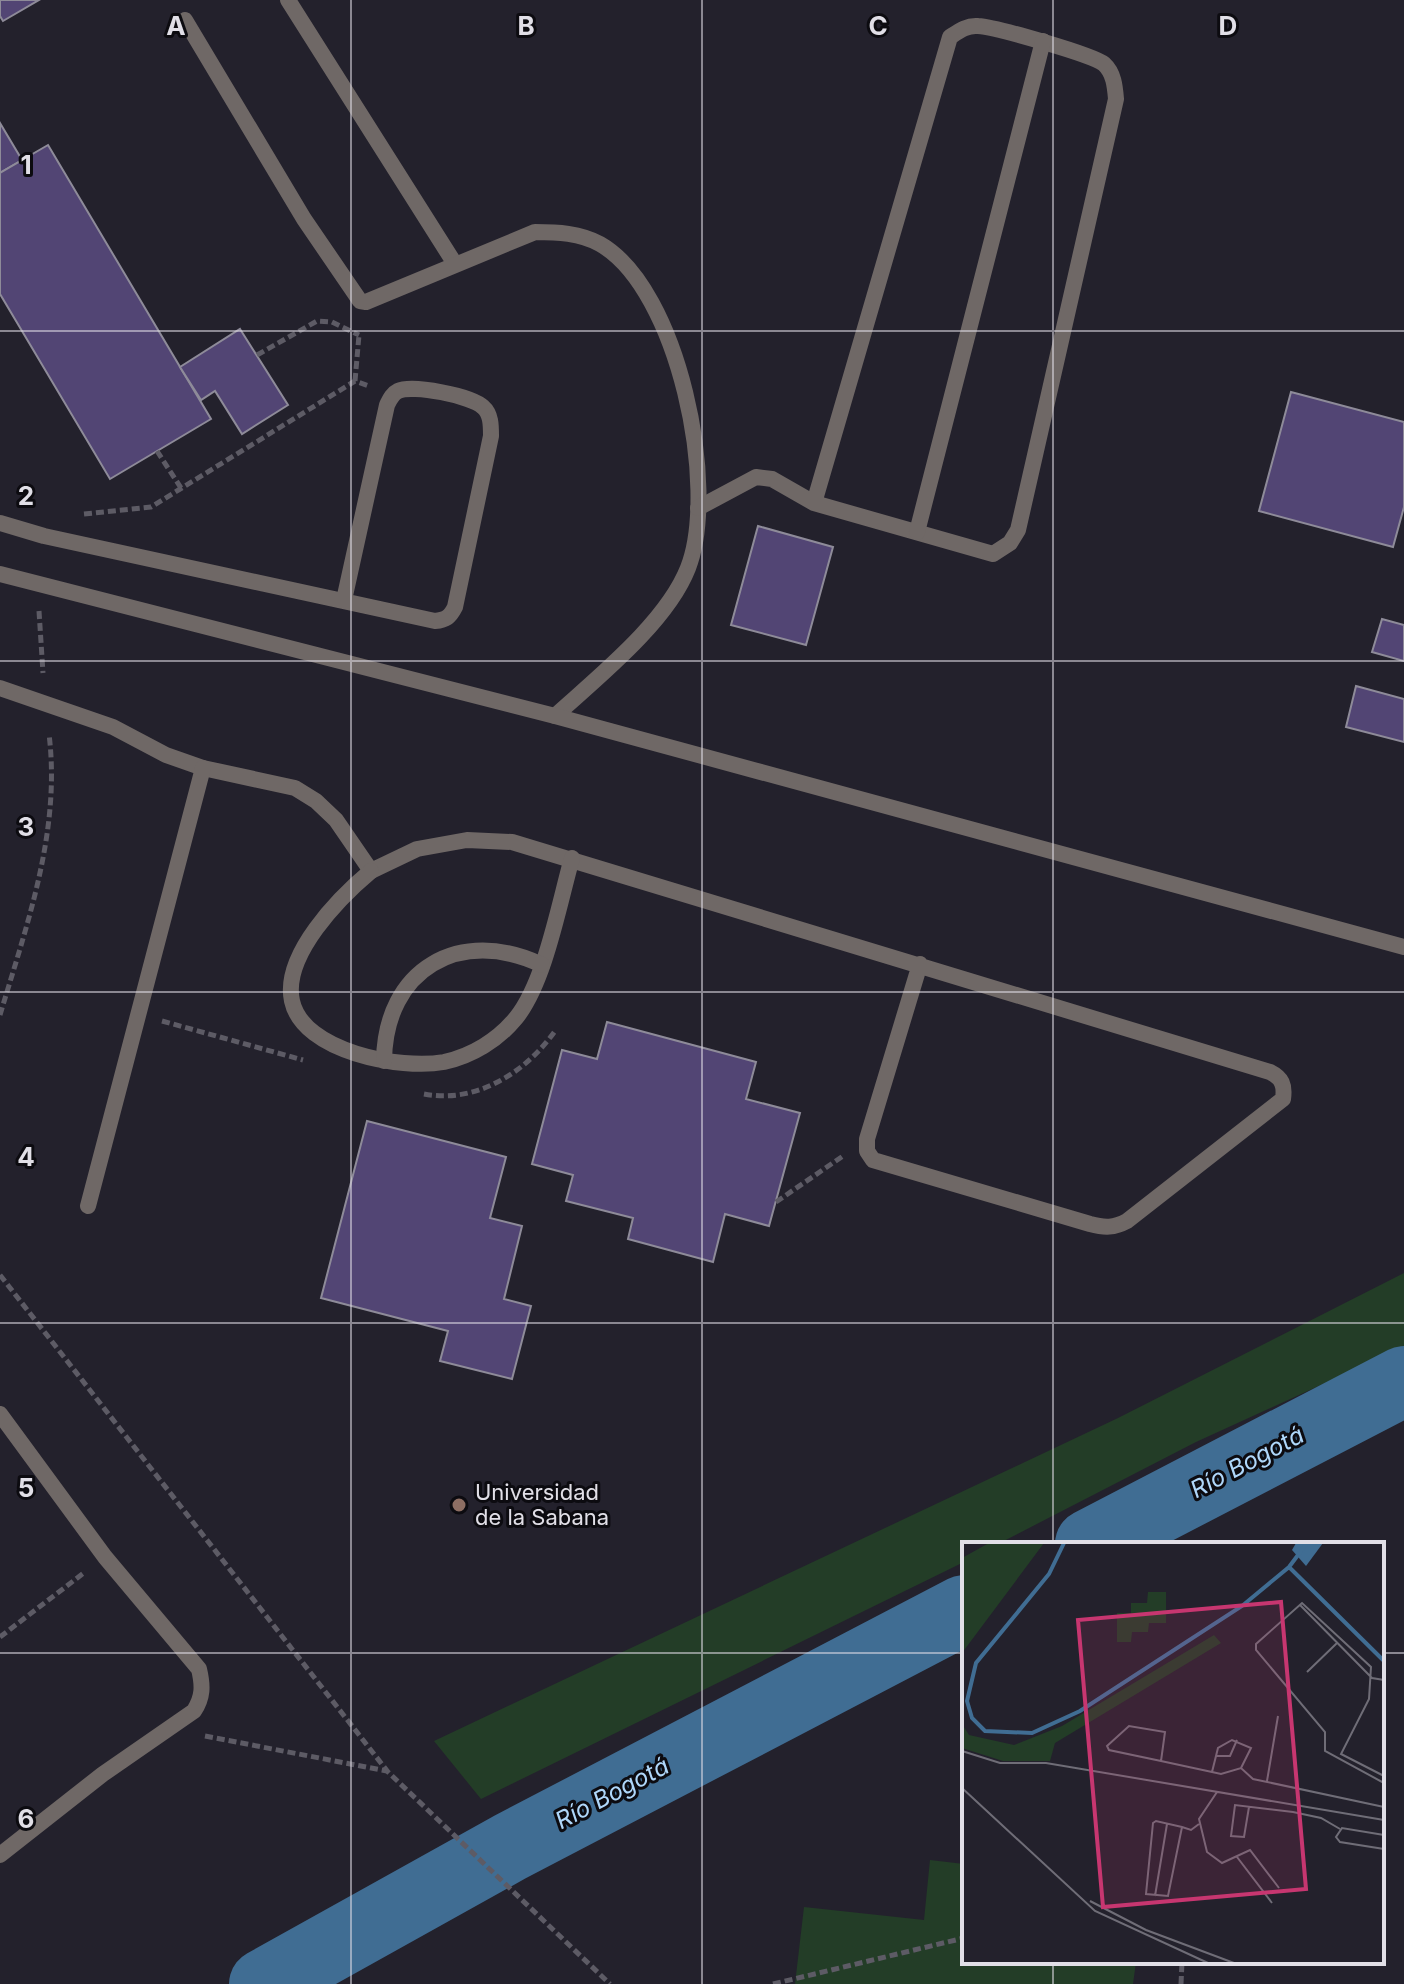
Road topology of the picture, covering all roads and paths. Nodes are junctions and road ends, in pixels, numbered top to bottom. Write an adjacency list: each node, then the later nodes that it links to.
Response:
1 (288, 0): 4 (lane)
2 (185, 20): 5 (lane)
3 (1043, 41): 12 (lane); 16 (lane); 16 (lane)
4 (455, 264): 5 (lane); 13 (lane)
5 (362, 302): 6 (path)
6 (359, 335): 7 (path); 8 (path)
7 (257, 355)
8 (355, 381): 9 (path); 11 (path)
9 (393, 394): 19 (lane); 19 (lane)
10 (157, 451): 11 (path)
11 (181, 488): 14 (path)
12 (814, 503): 13 (lane); 16 (lane)
13 (698, 508): 22 (lane)
14 (70, 513)
15 (0, 523): 19 (lane)
16 (917, 532)
17 (0, 574): 18 (lane)
18 (37, 583): 21 (path); 22 (lane)
19 (344, 600)
20 (0, 688): 21 (lane)
21 (45, 703): 23 (lane); 29 (path)
22 (555, 716): 26 (lane)
23 (203, 768): 25 (lane); 33 (lane)
24 (572, 858): 25 (lane); 27 (lane); 28 (lane)
25 (371, 871): 30 (lane)
26 (1404, 947)
27 (920, 964): 31 (lane); 31 (lane)
28 (542, 965): 30 (lane); 30 (lane)
29 (0, 1015)
30 (384, 1061)
31 (867, 1139): 32 (path)
32 (776, 1202)
33 (88, 1206)
34 (0, 1275): 39 (path)
35 (0, 1414): 36 (lane)
36 (105, 1557): 37 (path); 38 (lane)
37 (0, 1637)
38 (169, 1728): 39 (path); 40 (lane)
39 (388, 1772): 43 (path)
40 (0, 1855)
41 (962, 1938): 44 (path)
42 (1182, 1964): 45 (path)
43 (610, 1984)
44 (773, 1984)
45 (1181, 1984)

